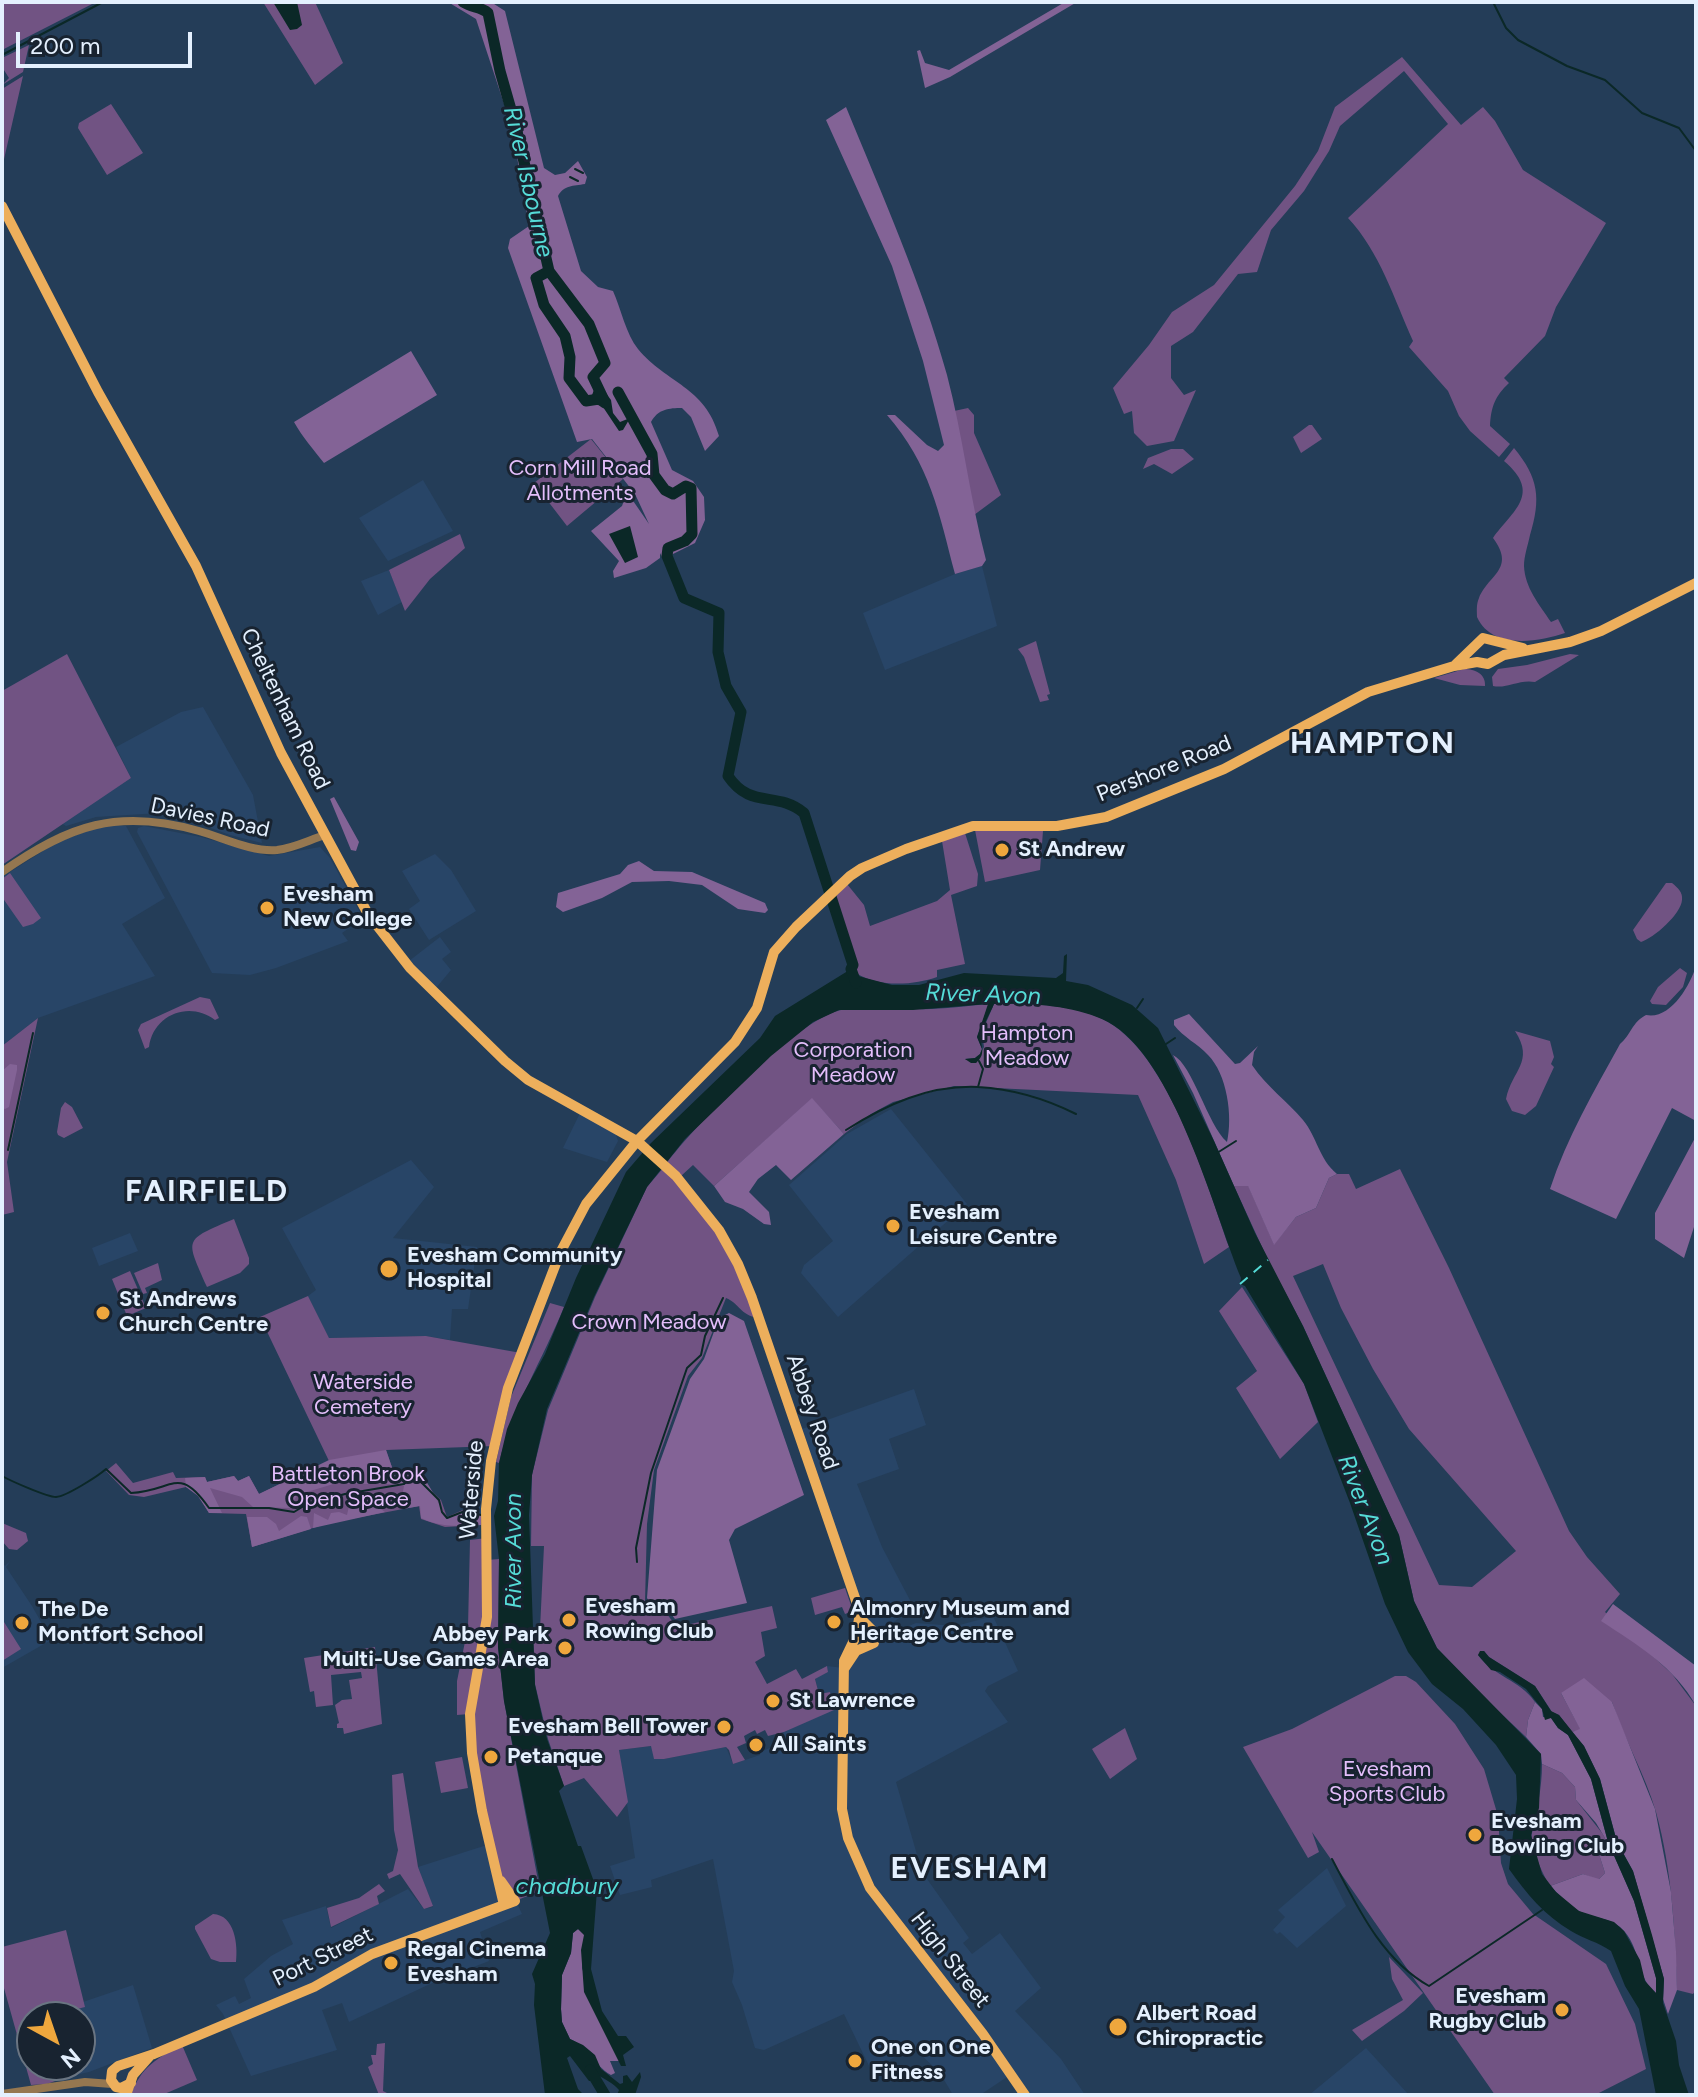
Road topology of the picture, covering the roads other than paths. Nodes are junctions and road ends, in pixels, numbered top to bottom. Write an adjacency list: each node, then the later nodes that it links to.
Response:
1 (2, 206): 9 (main road, Cheltenham Road)
2 (1696, 583): 5 (main road, Pershore Road)
3 (1495, 641): 4 (main road, Pershore Road); 5 (main road, Pershore Road); 6 (main road)
4 (1472, 649): 7 (main road); 8 (main road, Pershore Road)
5 (1525, 649): 6 (main road, Pershore Road)
6 (1497, 658): 7 (main road, Pershore Road)
7 (1477, 662): 8 (main road, Pershore Road)
8 (1454, 666): 11 (main road, Pershore Road)
9 (325, 835): 10 (street, Davies Road); 11 (main road, Cheltenham Road)
10 (2, 872)
11 (638, 1142): 12 (main road, Cheltenham Road); 18 (main road, Waterside)
12 (719, 1230): 13 (main road, Abbey Road)
13 (860, 1611): 14 (main road, Abbey Road); 15 (main road, Abbey Road)
14 (868, 1627): 15 (main road); 16 (main road)
15 (856, 1634): 16 (main road); 17 (main road, Abbey Road)
16 (866, 1646): 17 (main road)
17 (844, 1669): 28 (main road, High Street)
18 (497, 1874): 19 (main road, Waterside); 19 (main road, Waterside)
19 (510, 1903): 20 (main road, Port Street)
20 (150, 2055): 21 (main road, Port Street); 23 (main road, Port Street)
21 (124, 2065): 22 (main road, Port Street); 23 (main road)
22 (112, 2071): 24 (street); 25 (main road)
23 (132, 2079): 25 (main road); 27 (main road, Port Street)
24 (85, 2082): 25 (street); 26 (street)
25 (115, 2089)
26 (2, 2094)
27 (126, 2095)
28 (1025, 2095)

